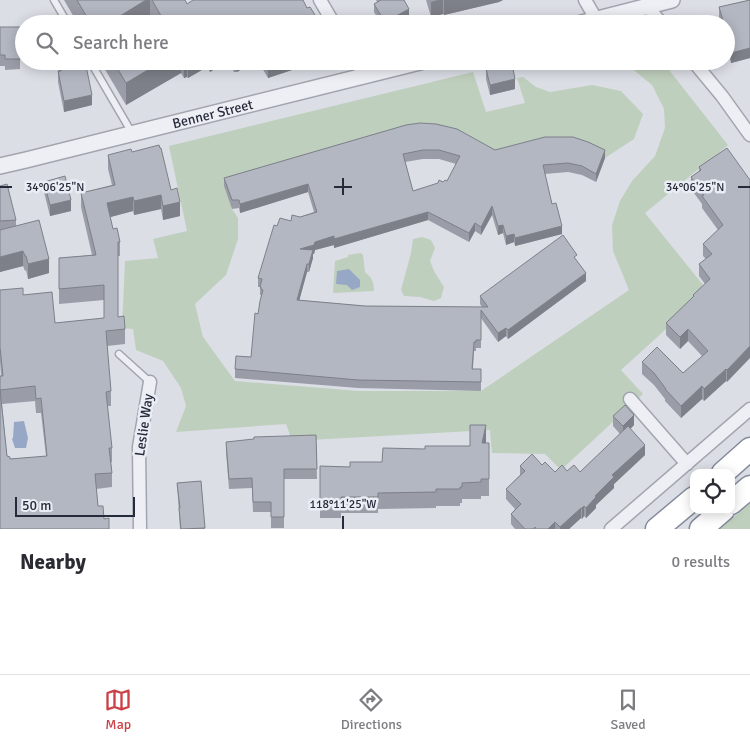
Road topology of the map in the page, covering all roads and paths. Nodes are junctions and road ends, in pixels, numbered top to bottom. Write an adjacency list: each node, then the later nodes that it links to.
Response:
1 (54, 0): 6 (lane)
2 (320, 0): 7 (street)
3 (585, 0): 8 (street)
4 (672, 0): 5 (street)
5 (647, 6): 9 (street); 10 (street)
6 (63, 15)
7 (329, 15)
8 (594, 15)
9 (612, 15)
10 (654, 15)
11 (95, 70): 16 (lane)
12 (361, 70): 15 (street)
13 (389, 70): 15 (street, Benner Street)
14 (700, 70): 17 (street)
15 (365, 76): 16 (street, Benner Street)
16 (132, 134): 18 (street, Benner Street)
17 (750, 135)
18 (0, 166)
19 (119, 354): 20 (lane)
20 (150, 382): 30 (street, Leslie Way)
21 (630, 399): 24 (street)
22 (750, 409): 24 (street)
23 (750, 450): 25 (highway)
24 (687, 464): 31 (street)
25 (728, 469)
26 (750, 487): 27 (highway)
27 (735, 500)
28 (690, 501): 32 (highway)
29 (718, 514): 33 (highway)
30 (140, 529)
31 (611, 529)
32 (657, 529)
33 (701, 529)

